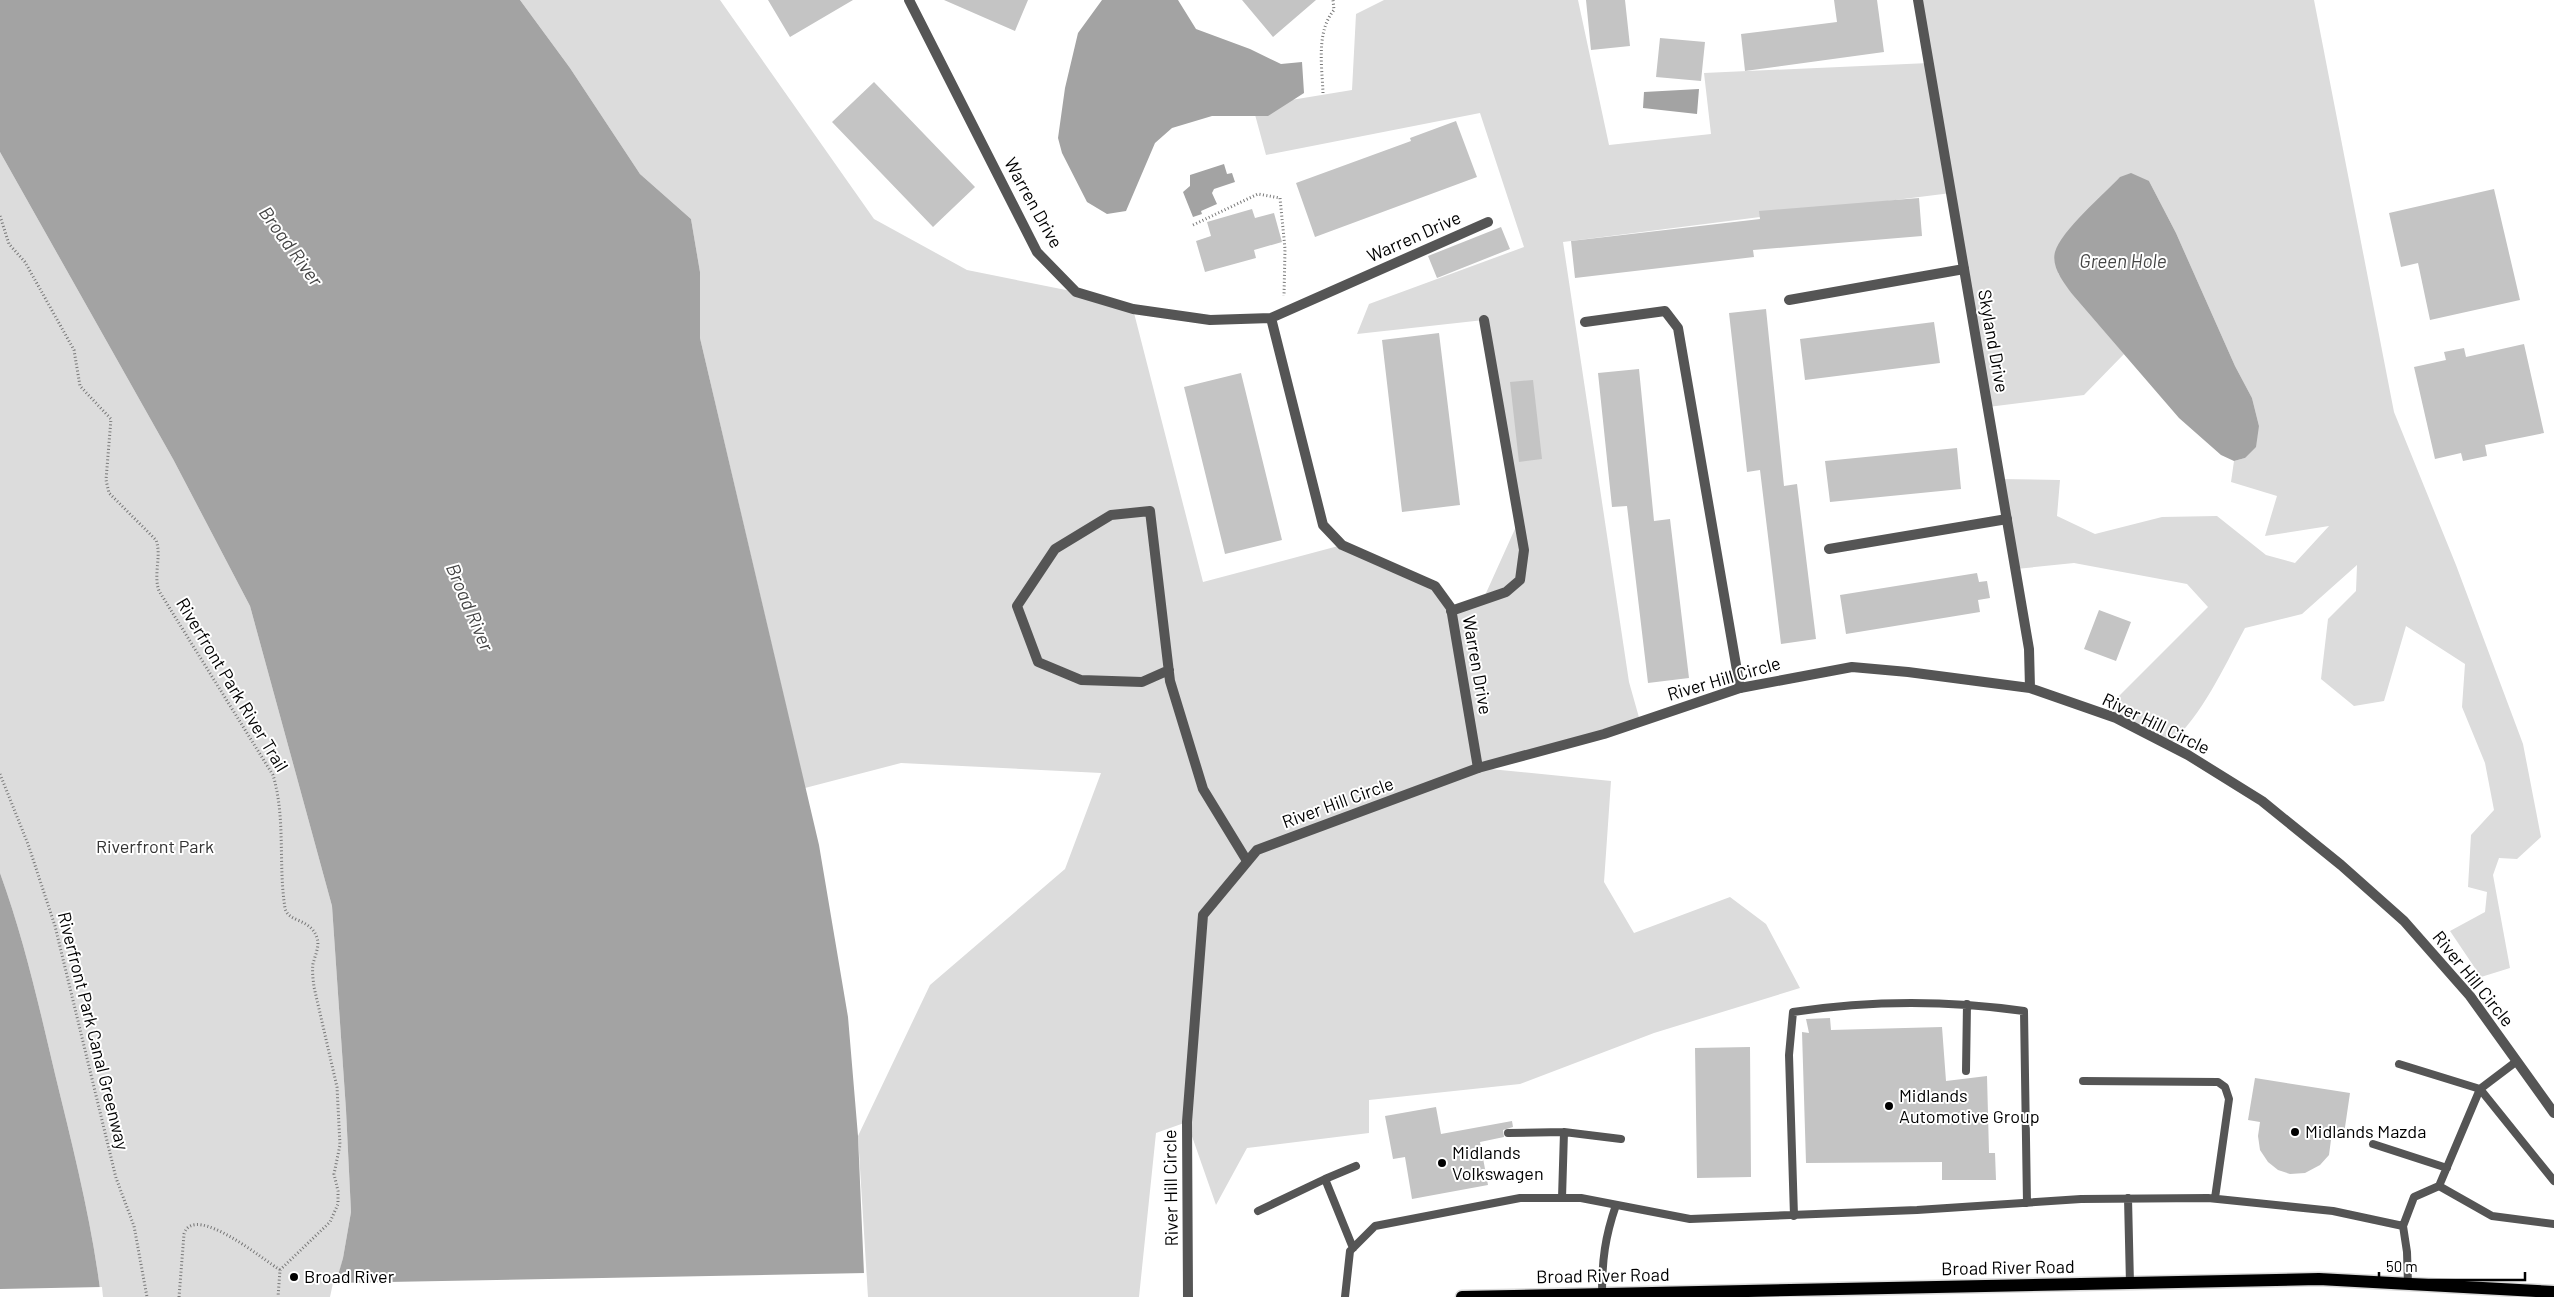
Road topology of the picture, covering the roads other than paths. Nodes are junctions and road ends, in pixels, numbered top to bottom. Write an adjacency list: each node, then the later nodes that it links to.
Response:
1 (909, 0): 6 (street, Warren Drive)
2 (1918, 0): 4 (street, Skyland Drive)
3 (1488, 222): 6 (street, Warren Drive)
4 (1964, 269): 5 (street); 9 (street, Skyland Drive)
5 (1789, 300)
6 (1271, 318): 11 (street, Warren Drive)
7 (1484, 320): 11 (street)
8 (1585, 322): 13 (street)
9 (2007, 518): 10 (street); 14 (street, Skyland Drive)
10 (1829, 549)
11 (1451, 612): 15 (street, Warren Drive)
12 (1169, 670): 12 (street); 16 (street)
13 (1740, 688): 14 (street, River Hill Circle); 15 (street, River Hill Circle)
14 (2030, 688): 18 (street, River Hill Circle)
15 (1478, 768): 16 (street, River Hill Circle)
16 (1247, 861): 47 (street, River Hill Circle)
17 (1967, 1004): 20 (lane); 36 (lane); 39 (lane)
18 (2517, 1061): 22 (lane); 23 (street, River Hill Circle)
19 (2399, 1064): 22 (lane)
20 (1966, 1071)
21 (2083, 1082): 35 (lane)
22 (2480, 1090): 29 (lane); 31 (lane)
23 (2554, 1112)
24 (1564, 1132): 25 (lane); 26 (lane); 33 (lane)
25 (1508, 1133)
26 (1620, 1139)
27 (2374, 1144): 29 (lane)
28 (1356, 1166): 30 (lane)
29 (2446, 1168): 32 (lane)
30 (1325, 1179): 38 (lane); 42 (lane)
31 (2554, 1181)
32 (2439, 1186): 40 (lane); 41 (lane)
33 (1562, 1198): 37 (lane); 42 (lane)
34 (2128, 1198): 35 (lane); 36 (lane); 43 (lane)
35 (2214, 1198): 41 (lane)
36 (2027, 1203): 39 (lane)
37 (1616, 1205): 39 (lane); 46 (lane)
38 (1258, 1211)
39 (1794, 1216)
40 (2554, 1224)
41 (2403, 1226): 44 (lane)
42 (1353, 1248): 48 (lane)
43 (2130, 1284): 44 (main road, Broad River Road); 46 (main road, Broad River Road)
44 (2408, 1284): 45 (main road, Broad River Road)
45 (2554, 1292)
46 (1602, 1294): 49 (main road, Broad River Road)
47 (1188, 1297)
48 (1345, 1297)
49 (1462, 1297)

